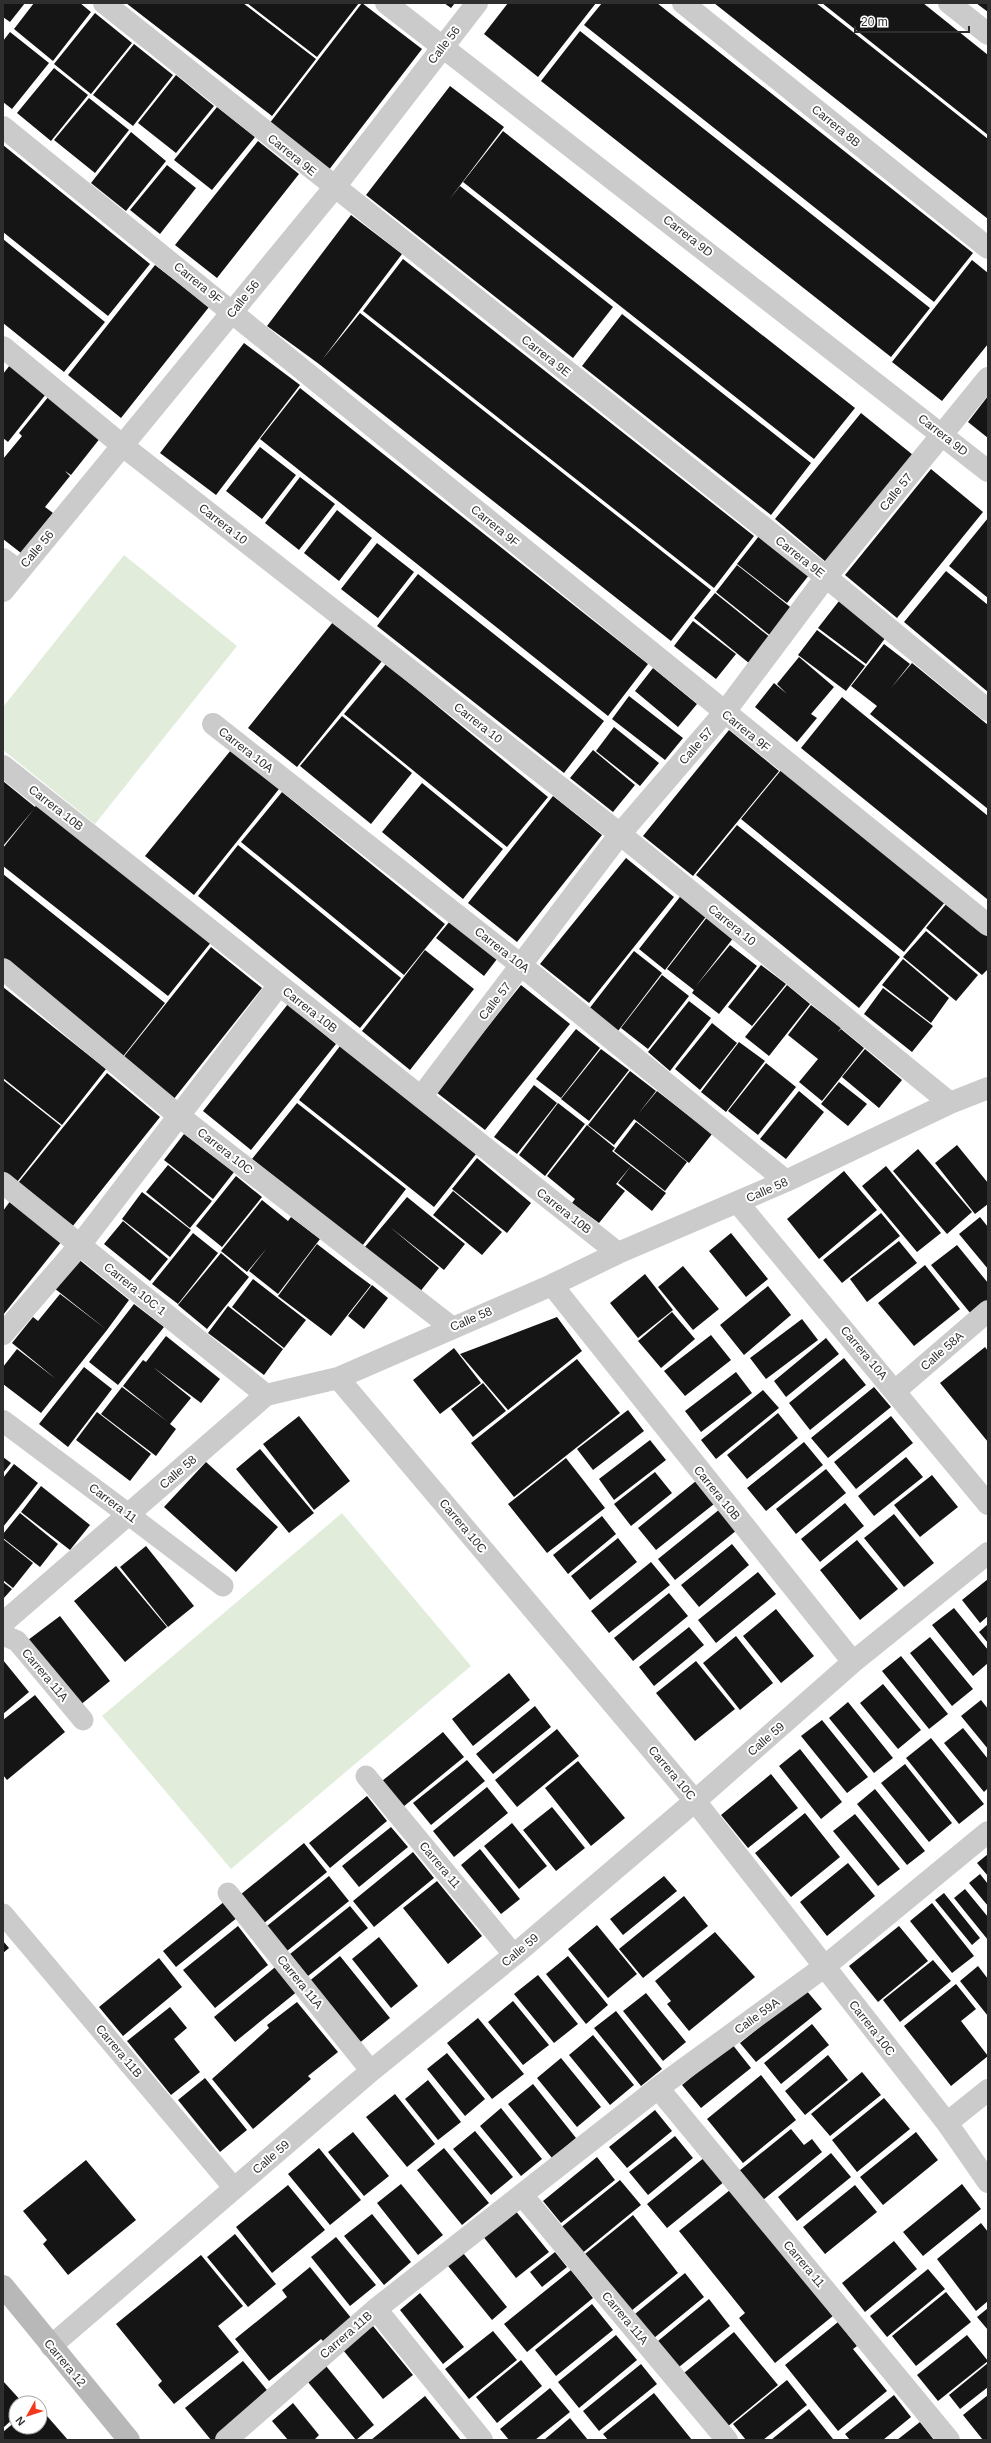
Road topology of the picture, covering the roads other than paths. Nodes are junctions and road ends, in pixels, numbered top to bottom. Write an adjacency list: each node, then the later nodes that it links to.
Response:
1 (104, 3): 9 (street, Carrera 9E)
2 (386, 3): 7 (street, Carrera 9D)
3 (476, 3): 7 (street, Calle 56)
4 (683, 3): 10 (street, Carrera 8B)
5 (949, 3): 6 (street)
6 (988, 34)
7 (443, 46): 9 (street, Calle 56); 14 (street, Carrera 9D)
8 (3, 127): 11 (street, Carrera 9F)
9 (334, 188): 11 (street, Calle 56); 18 (street, Carrera 9E)
10 (988, 248)
11 (233, 311): 15 (street, Calle 56); 21 (street, Carrera 9F)
12 (3, 347): 15 (street, Carrera 10)
13 (988, 378): 14 (street, Calle 57)
14 (943, 434): 16 (street, Carrera 9D); 18 (street, Calle 57)
15 (123, 446): 17 (street, Calle 56); 24 (street, Carrera 10)
16 (988, 471)
17 (11, 565): 19 (street, Calle 56)
18 (826, 577): 20 (street, Carrera 9E); 21 (street, Calle 57)
19 (3, 591)
20 (988, 710)
21 (724, 713): 24 (street, Calle 57); 25 (street, Carrera 9F)
22 (213, 724): 26 (street, Carrera 10A)
23 (3, 766): 28 (street, Carrera 10B)
24 (620, 834): 26 (street, Calle 57); 31 (street, Carrera 10)
25 (988, 925)
26 (522, 966): 30 (street, Calle 57); 33 (street, Carrera 10A)
27 (3, 969): 32 (street, Carrera 10C)
28 (279, 985): 30 (street, Carrera 10B); 32 (street)
29 (988, 1088): 31 (street, Calle 58)
30 (421, 1097): 37 (street, Carrera 10B)
31 (950, 1103): 33 (street, Calle 58)
32 (179, 1116): 36 (street); 40 (street, Carrera 10C)
33 (786, 1181): 35 (street, Calle 58)
34 (3, 1183): 36 (street, Carrera 10C 1)
35 (738, 1203): 37 (street, Calle 58); 43 (street, Carrera 10A)
36 (80, 1245): 41 (street); 44 (street, Carrera 10C 1)
37 (618, 1253): 38 (street, Calle 58)
38 (552, 1286): 40 (street, Calle 58); 52 (street, Carrera 10B)
39 (988, 1311): 43 (street, Calle 58A)
40 (451, 1327): 42 (street, Calle 58)
41 (3, 1334)
42 (338, 1378): 44 (street, Calle 58); 55 (street, Carrera 10C)
43 (895, 1391): 46 (street, Carrera 10A)
44 (266, 1395): 47 (street, Calle 58)
45 (3, 1420): 47 (street, Carrera 11)
46 (988, 1504)
47 (129, 1515): 49 (lane, Carrera 11); 50 (street, Calle 58)
48 (988, 1553): 52 (street, Calle 59)
49 (223, 1586)
50 (3, 1623)
51 (3, 1635): 53 (lane, Carrera 11A)
52 (853, 1662): 55 (street, Calle 59)
53 (83, 1720)
54 (366, 1776): 59 (lane, Carrera 11)
55 (695, 1801): 59 (street, Calle 59); 60 (street, Carrera 10C)
56 (988, 1832): 60 (street, Calle 59A)
57 (228, 1893): 61 (lane, Carrera 11A)
58 (3, 1914): 66 (lane, Carrera 11B)
59 (514, 1955): 61 (street, Calle 59)
60 (824, 1967): 62 (street, Calle 59A); 64 (street, Carrera 10C)
61 (371, 2071): 66 (street, Calle 59)
62 (658, 2088): 67 (street, Calle 59A); 75 (street, Carrera 11)
63 (988, 2090): 64 (street)
64 (947, 2123): 65 (street, Carrera 10C)
65 (988, 2182)
66 (234, 2188): 70 (street, Calle 59)
67 (522, 2195): 69 (street, Calle 59A); 74 (street, Carrera 11A)
68 (6, 2298): 70 (main road, Carrera 12)
69 (376, 2309): 72 (street, Carrera 11B); 73 (street, Carrera 11B)
70 (51, 2346): 71 (main road, Carrera 12)
71 (123, 2438)
72 (226, 2440)
73 (482, 2440)
74 (727, 2440)
75 (949, 2440)

